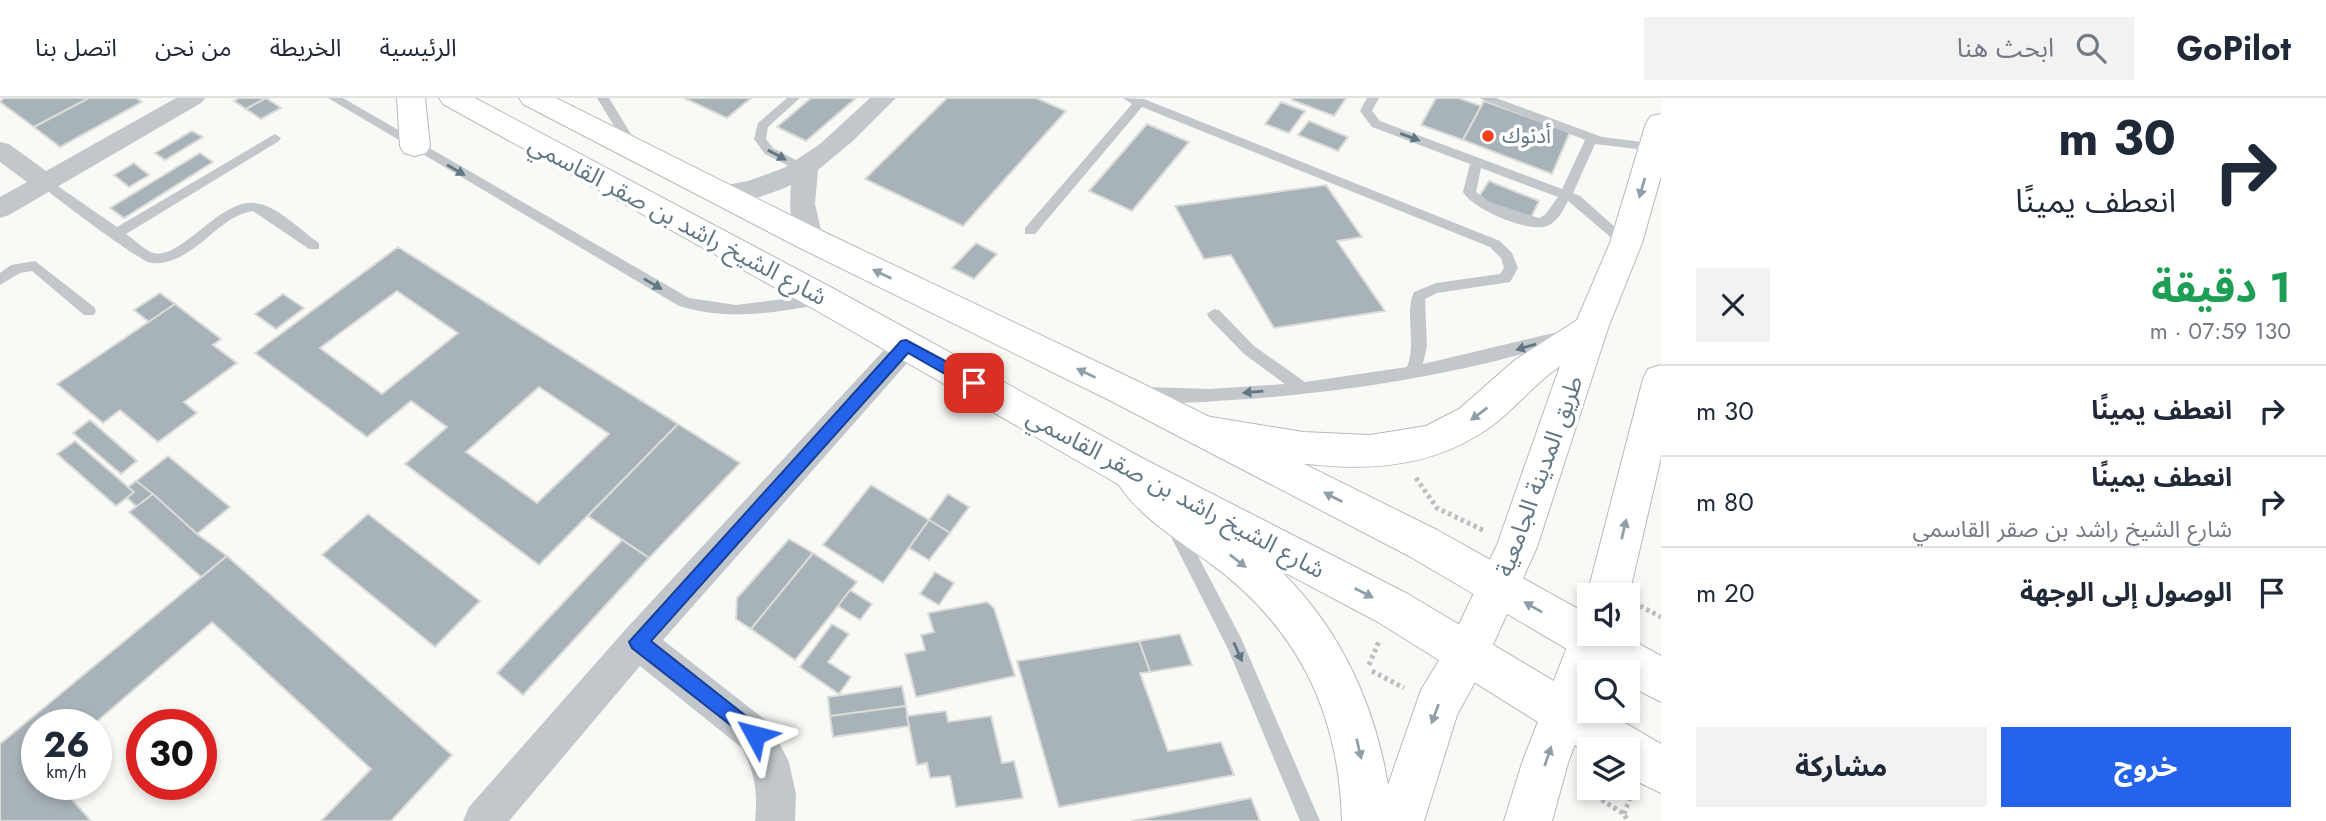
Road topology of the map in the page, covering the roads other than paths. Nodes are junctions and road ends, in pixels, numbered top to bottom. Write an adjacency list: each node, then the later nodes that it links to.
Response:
1 (193, 98): 20 (street)
2 (334, 98): 15 (lane)
3 (411, 98): 15 (main road)
4 (453, 98): 30 (main road, شارع الشيخ راشد بن صقر القاسمي)
5 (533, 98): 17 (main road, شارع الشيخ راشد بن صقر القاسمي)
6 (603, 98): 17 (lane)
7 (794, 98): 19 (lane, one-way to 19)
8 (884, 98): 19 (street)
9 (1373, 98): 18 (lane, one-way to 18)
10 (1485, 98): 14 (lane)
11 (1134, 100): 24 (lane); 35 (lane)
12 (1657, 135): 14 (lane); 27 (main road, طريق المدينة الجامعية, one-way to 27)
13 (275, 138): 25 (lane)
14 (1592, 138): 22 (lane)
15 (415, 146): 30 (lane, one-way to 30)
16 (0, 150): 20 (street)
17 (635, 151): 21 (main road, شارع الشيخ راشد بن صقر القاسمي)
18 (1477, 162): 22 (lane); 22 (lane)
19 (805, 170): 21 (street); 26 (street)
20 (45, 183): 23 (street); 25 (lane)
21 (720, 194): 26 (main road, شارع الشيخ راشد بن صقر القاسمي)
22 (1566, 194): 27 (lane)
23 (0, 209)
24 (1030, 231)
25 (116, 234): 28 (lane)
26 (810, 239): 38 (main road, شارع الشيخ راشد بن صقر القاسمي, one-way to 26)
27 (1626, 243): 33 (main road, طريق المدينة الجامعية)
28 (314, 246)
29 (0, 280): 31 (lane)
30 (824, 299): 34 (main road, شارع الشيخ راشد بن صقر القاسمي)
31 (89, 311)
32 (1214, 314): 37 (lane)
33 (1591, 328): 35 (lane, one-way to 35); 40 (main road, one-way to 40); 45 (main road, طريق المدينة الجامعية)
34 (906, 345): 41 (main road, شارع الشيخ راشد بن صقر القاسمي); 47 (street)
35 (1413, 371): 37 (lane)
36 (1661, 379): 39 (main road)
37 (1302, 388): 38 (lane, one-way to 38)
38 (1122, 390): 40 (main road, شارع الشيخ راشد بن صقر القاسمي)
39 (1650, 423): 42 (main road); 44 (main road, one-way to 39)
40 (1205, 432): 45 (main road, شارع الشيخ راشد بن صقر القاسمي, one-way to 40)
41 (1130, 471): 43 (main road); 50 (main road, شارع الشيخ راشد بن صقر القاسمي, one-way to 50)
42 (1661, 495)
43 (1162, 505): 58 (lane, one-way to 58); 59 (main road, one-way to 59)
44 (1611, 583)
45 (1499, 587): 46 (main road, شارع الشيخ راشد بن صقر القاسمي, one-way to 45); 50 (main road, طريق المدينة الجامعية)
46 (1577, 628)
47 (638, 642): 56 (street); 57 (street)
48 (1589, 646): 52 (main road)
49 (1607, 646): 51 (main road, شارع الشيخ راشد بن صقر القاسمي)
50 (1467, 653): 52 (main road, شارع الشيخ راشد بن صقر القاسمي); 60 (main road, طريق المدينة الجامعية, one-way to 60)
51 (1661, 680)
52 (1563, 713): 53 (main road, شارع الشيخ راشد بن صقر القاسمي); 61 (main road, one-way to 52)
53 (1604, 737)
54 (1640, 758): 55 (main road, شارع الشيخ راشد بن صقر القاسمي)
55 (1661, 770)
56 (483, 821)
57 (775, 821)
58 (1310, 821)
59 (1366, 821)
60 (1399, 821)
61 (1528, 821)

